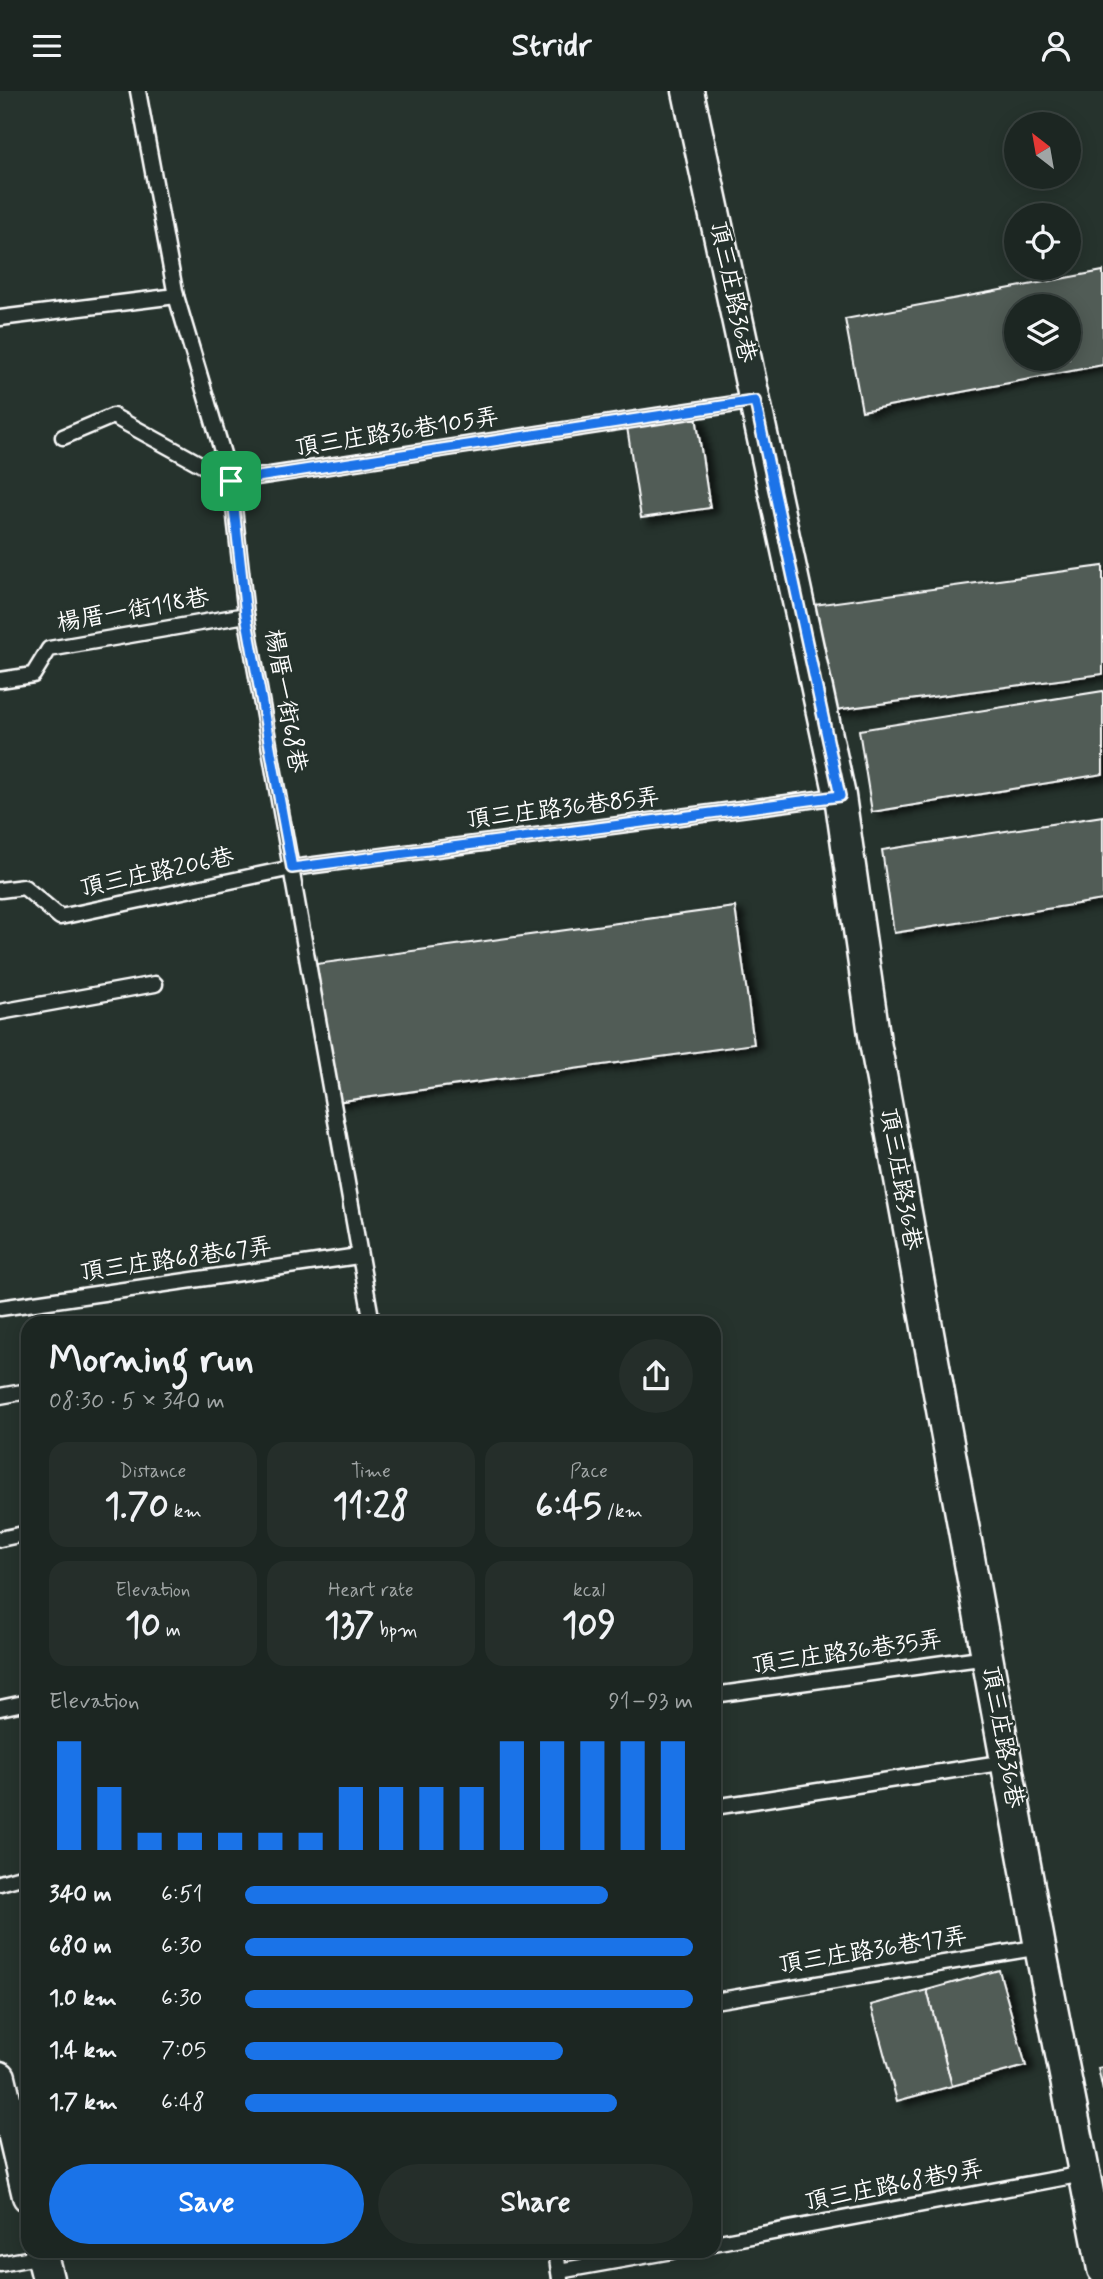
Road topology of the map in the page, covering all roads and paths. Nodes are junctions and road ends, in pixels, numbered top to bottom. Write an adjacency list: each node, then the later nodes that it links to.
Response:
1 (138, 91): 3 (lane, 楊厝一街68巷)
2 (688, 91): 5 (street, 頂三庄路36巷)
3 (176, 296): 4 (lane); 7 (lane, 楊厝一街68巷)
4 (0, 318)
5 (755, 401): 7 (lane, 頂三庄路36巷105弄); 10 (street, 頂三庄路36巷)
6 (63, 437): 7 (lane)
7 (231, 481): 8 (lane, 楊厝一街68巷)
8 (246, 615): 9 (lane, 楊厝一街118巷); 11 (lane, 楊厝一街68巷)
9 (0, 680)
10 (840, 796): 11 (lane, 頂三庄路36巷85弄); 22 (street, 頂三庄路36巷)
11 (292, 868): 12 (lane, 頂三庄路206巷); 15 (lane, 楊厝一街68巷)
12 (0, 890)
13 (155, 984): 14 (lane)
14 (0, 1012)
15 (358, 1256): 16 (lane, 頂三庄路68巷67弄); 17 (lane, 楊厝一街68巷)
16 (0, 1308)
17 (371, 1316)
18 (21, 1392): 19 (lane)
19 (0, 1396)
20 (21, 1534): 21 (lane)
21 (0, 1539)
22 (987, 1657): 23 (lane, 頂三庄路36巷35弄); 26 (street, 頂三庄路36巷)
23 (721, 1694)
24 (21, 1704): 25 (lane)
25 (0, 1708)
26 (1006, 1762): 27 (lane); 30 (street, 頂三庄路36巷)
27 (721, 1806)
28 (21, 1877): 29 (lane)
29 (0, 1883)
30 (1040, 1947): 31 (lane, 頂三庄路36巷17弄); 34 (street, 頂三庄路36巷)
31 (721, 2000)
32 (0, 2077): 33 (street)
33 (21, 2166)
34 (1083, 2174): 35 (lane, 頂三庄路68巷9弄); 39 (street, 頂三庄路36巷)
35 (721, 2242)
36 (639, 2258): 40 (lane)
37 (44, 2262): 38 (lane)
38 (0, 2264)
39 (1103, 2269)
40 (560, 2275)

